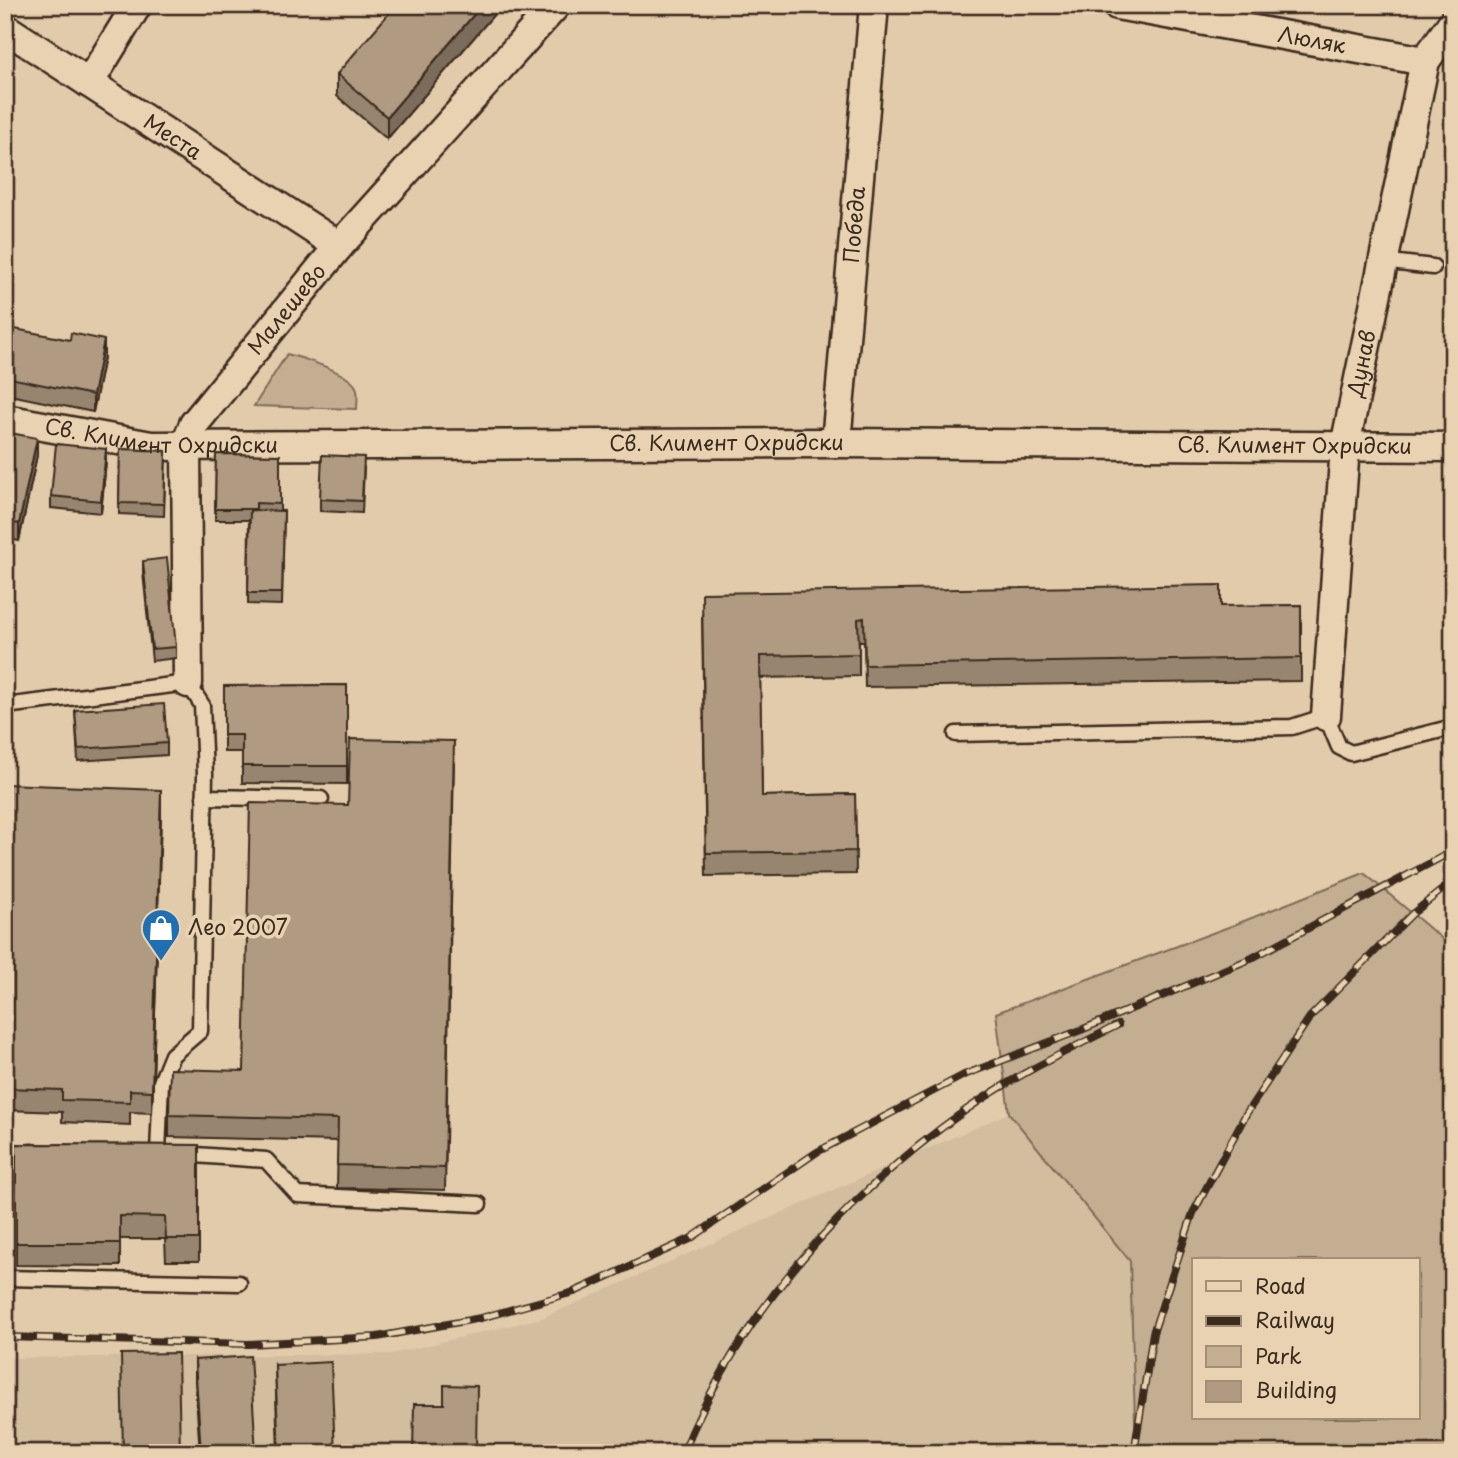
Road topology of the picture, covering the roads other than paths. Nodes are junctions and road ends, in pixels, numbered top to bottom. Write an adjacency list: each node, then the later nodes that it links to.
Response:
1 (137, 5): 8 (street)
2 (556, 5): 9 (street, Малешево)
3 (874, 5): 13 (street, Победа)
4 (1117, 5): 7 (street, Люляк)
5 (1453, 22): 7 (street, Дунав)
6 (5, 28): 8 (street, Места)
7 (1425, 61): 10 (street, Дунав)
8 (89, 83): 9 (street, Места)
9 (339, 246): 14 (street, Малешево)
10 (1382, 261): 11 (lane); 15 (street, Дунав)
11 (1433, 267)
12 (5, 419): 14 (street, Св. Климент Охридски)
13 (836, 443): 14 (street, Св. Климент Охридски); 15 (street, Св. Климент Охридски)
14 (186, 444): 17 (street, Малешево)
15 (1345, 446): 16 (street, Св. Климент Охридски); 19 (street, Дунав)
16 (1453, 447)
17 (188, 683): 18 (lane); 22 (lane)
18 (5, 706)
19 (1326, 716): 20 (lane); 21 (lane)
20 (1453, 727)
21 (956, 734)
22 (204, 797): 23 (lane); 26 (lane)
23 (321, 799)
24 (42, 1152): 25 (lane)
25 (5, 1155)
26 (479, 1204)
27 (5, 1278): 28 (lane)
28 (239, 1283)

